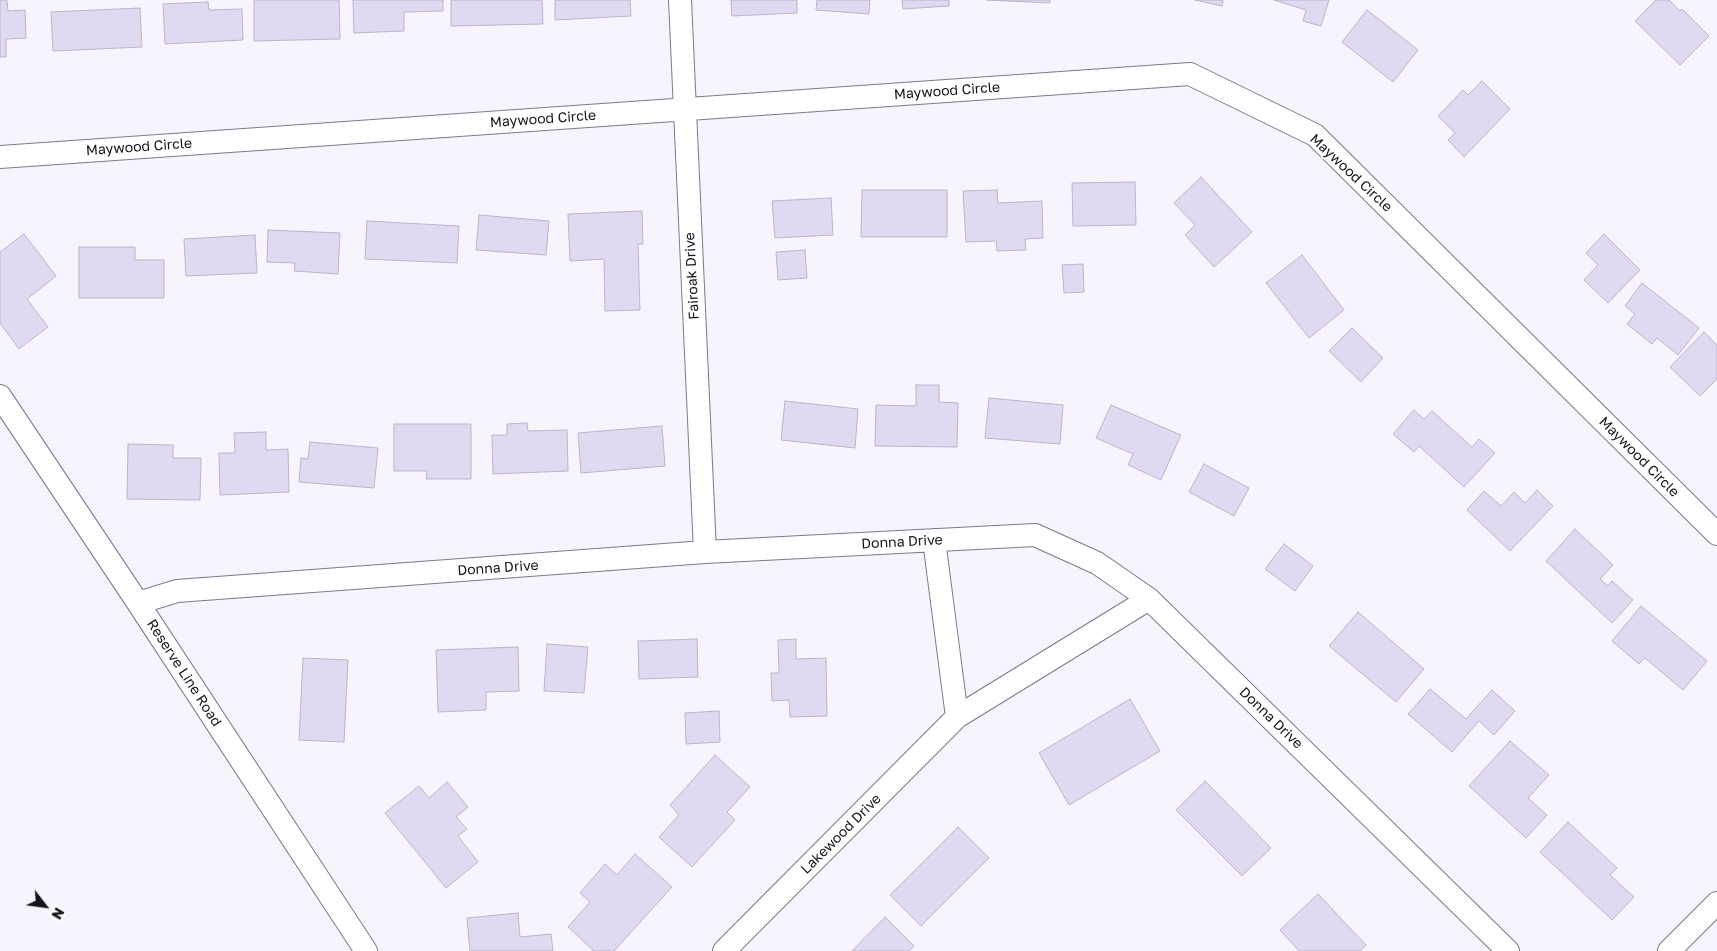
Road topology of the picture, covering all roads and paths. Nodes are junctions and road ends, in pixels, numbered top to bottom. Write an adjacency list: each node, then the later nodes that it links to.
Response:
1 (680, 0): 2 (street, Fairoak Drive)
2 (685, 110): 3 (street, Maywood Circle); 5 (street, Maywood Circle); 7 (street, Fairoak Drive)
3 (0, 157)
4 (0, 396): 9 (street, Reserve Line Road)
5 (1717, 534)
6 (934, 540): 7 (street, Donna Drive); 8 (street, Donna Drive); 10 (street)
7 (705, 552): 9 (street, Donna Drive)
8 (1149, 599): 10 (street, Lakewood Drive); 14 (street, Donna Drive)
9 (138, 603): 12 (street, Reserve Line Road)
10 (957, 717): 13 (street, Lakewood Drive)
11 (1717, 902): 15 (street)
12 (366, 951)
13 (724, 951)
14 (1508, 951)
15 (1669, 951)

